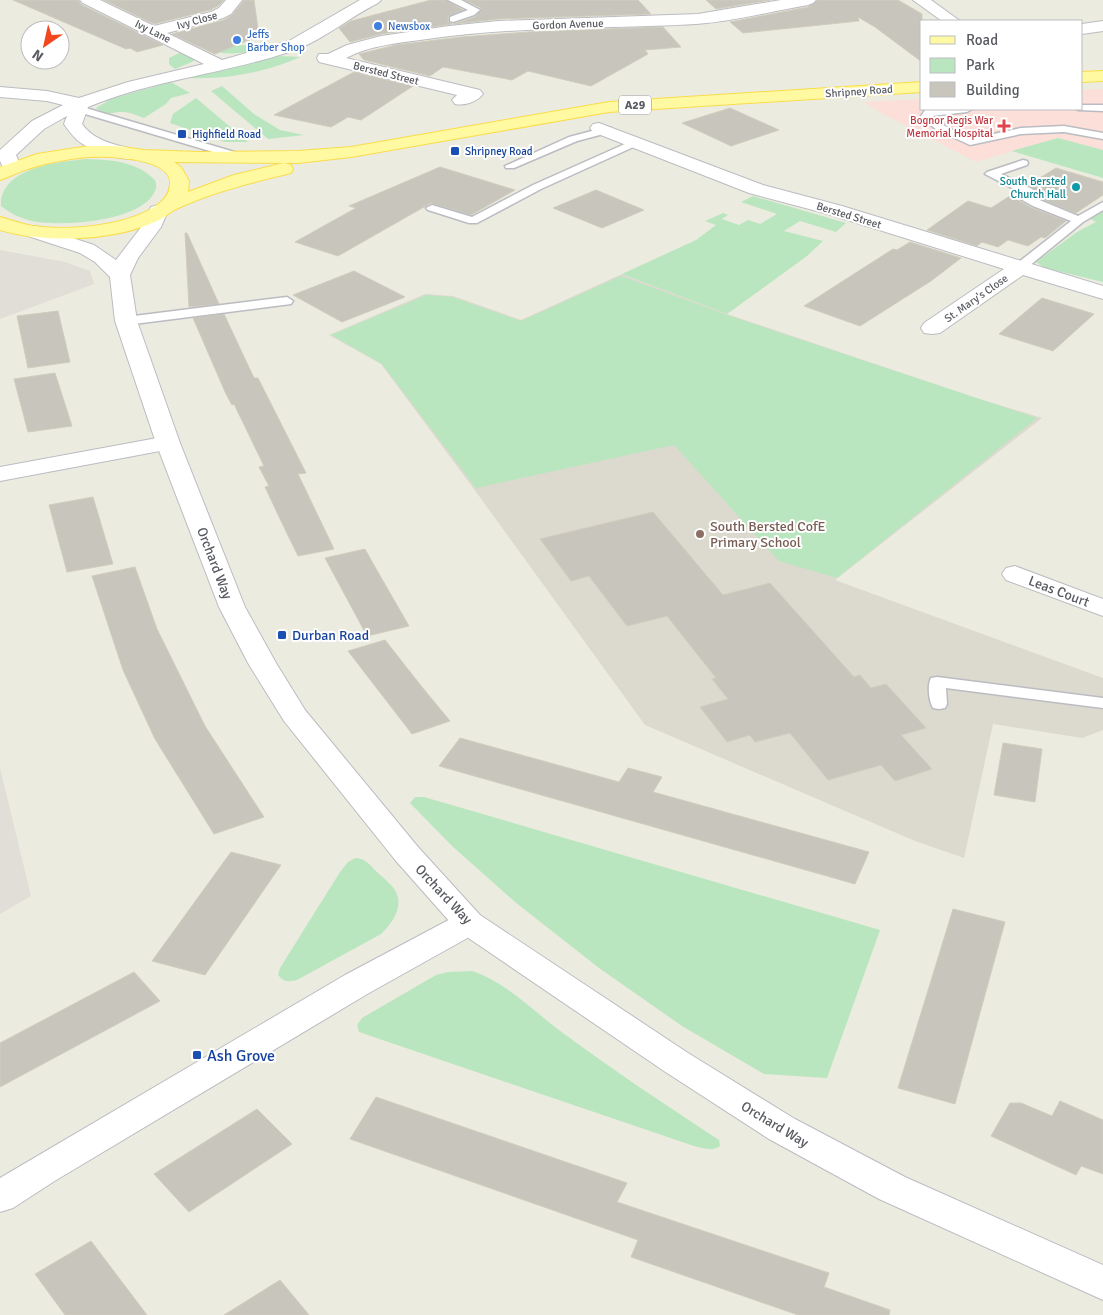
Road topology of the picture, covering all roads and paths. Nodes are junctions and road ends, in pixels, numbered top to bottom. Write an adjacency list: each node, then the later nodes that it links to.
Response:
1 (88, 0): 11 (street, Ivy Lane)
2 (234, 0): 11 (street, Ivy Close)
3 (373, 0): 12 (street)
4 (453, 0): 7 (lane)
5 (808, 0): 13 (street, Gordon Avenue)
6 (921, 0): 8 (street)
7 (453, 19)
8 (951, 20)
9 (1103, 26): 10 (street)
10 (1083, 29)
11 (155, 32): 14 (street, Ivy Lane)
12 (284, 49): 13 (street, Bersted Street); 14 (street)
13 (331, 59): 19 (street, Bersted Street)
14 (218, 64): 20 (street)
15 (1103, 76): 16 (main road)
16 (1083, 77)
17 (920, 87): 27 (main road, Shripney Road / A29)
18 (0, 92): 20 (street)
19 (461, 100)
20 (79, 107): 28 (street); 29 (lane); 32 (street)
21 (1083, 108): 22 (lane)
22 (1103, 108)
23 (948, 110): 25 (lane)
24 (603, 129): 26 (street, Bersted Street); 31 (lane)
25 (1103, 136)
26 (636, 142): 35 (lane); 38 (street, Bersted Street)
27 (351, 152): 29 (main road, Shripney Road / A29); 34 (main road, Shripney Road / A29)
28 (135, 154): 29 (main road, Shripney Road / A29); 32 (main road, Shripney Road); 34 (main road, Shripney Road)
29 (245, 158)
30 (1023, 163): 36 (lane)
31 (510, 166)
32 (3, 172)
33 (1103, 205): 36 (lane)
34 (163, 208): 37 (main road, Shripney Road); 39 (street)
35 (432, 208)
36 (1080, 220): 38 (lane)
37 (13, 228): 39 (street)
38 (1019, 268): 40 (street, Bersted Street); 43 (street, St. Mary's Close)
39 (120, 275): 42 (street, Orchard Way)
40 (1103, 293)
41 (287, 301): 42 (lane)
42 (126, 321): 44 (street, Orchard Way)
43 (932, 328)
44 (168, 443): 45 (street); 50 (street, Orchard Way)
45 (0, 474)
46 (1015, 574): 47 (street, Leas Court)
47 (1103, 608)
48 (1103, 703): 49 (lane)
49 (938, 704)
50 (469, 922): 51 (street); 52 (street, Orchard Way)
51 (0, 1197)
52 (1103, 1283)

